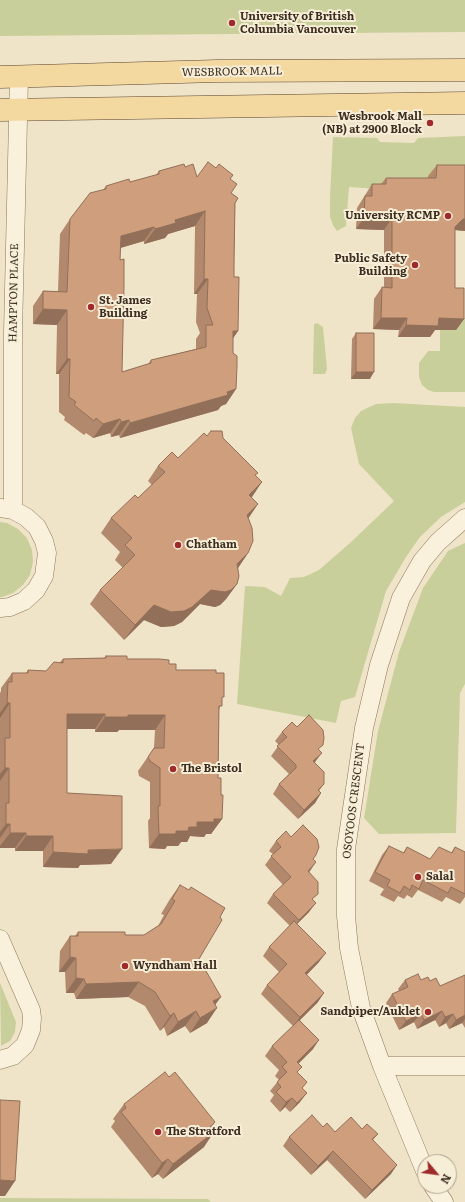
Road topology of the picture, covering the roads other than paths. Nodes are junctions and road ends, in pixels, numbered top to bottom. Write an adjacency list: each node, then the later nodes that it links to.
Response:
1 (465, 70): 2 (main road, WESBROOK MALL)
2 (10, 77): 4 (street, HAMPTON PLACE)
3 (465, 103): 4 (main road)
4 (9, 110): 5 (street, HAMPTON PLACE)
5 (6, 509): 7 (street)
6 (465, 518): 10 (street, OSOYOOS CRESCENT)
7 (0, 608)
8 (0, 939): 9 (street)
9 (0, 1060)
10 (382, 1066): 11 (street); 12 (street, OSOYOOS CRESCENT)
11 (465, 1066)
12 (418, 1154)

